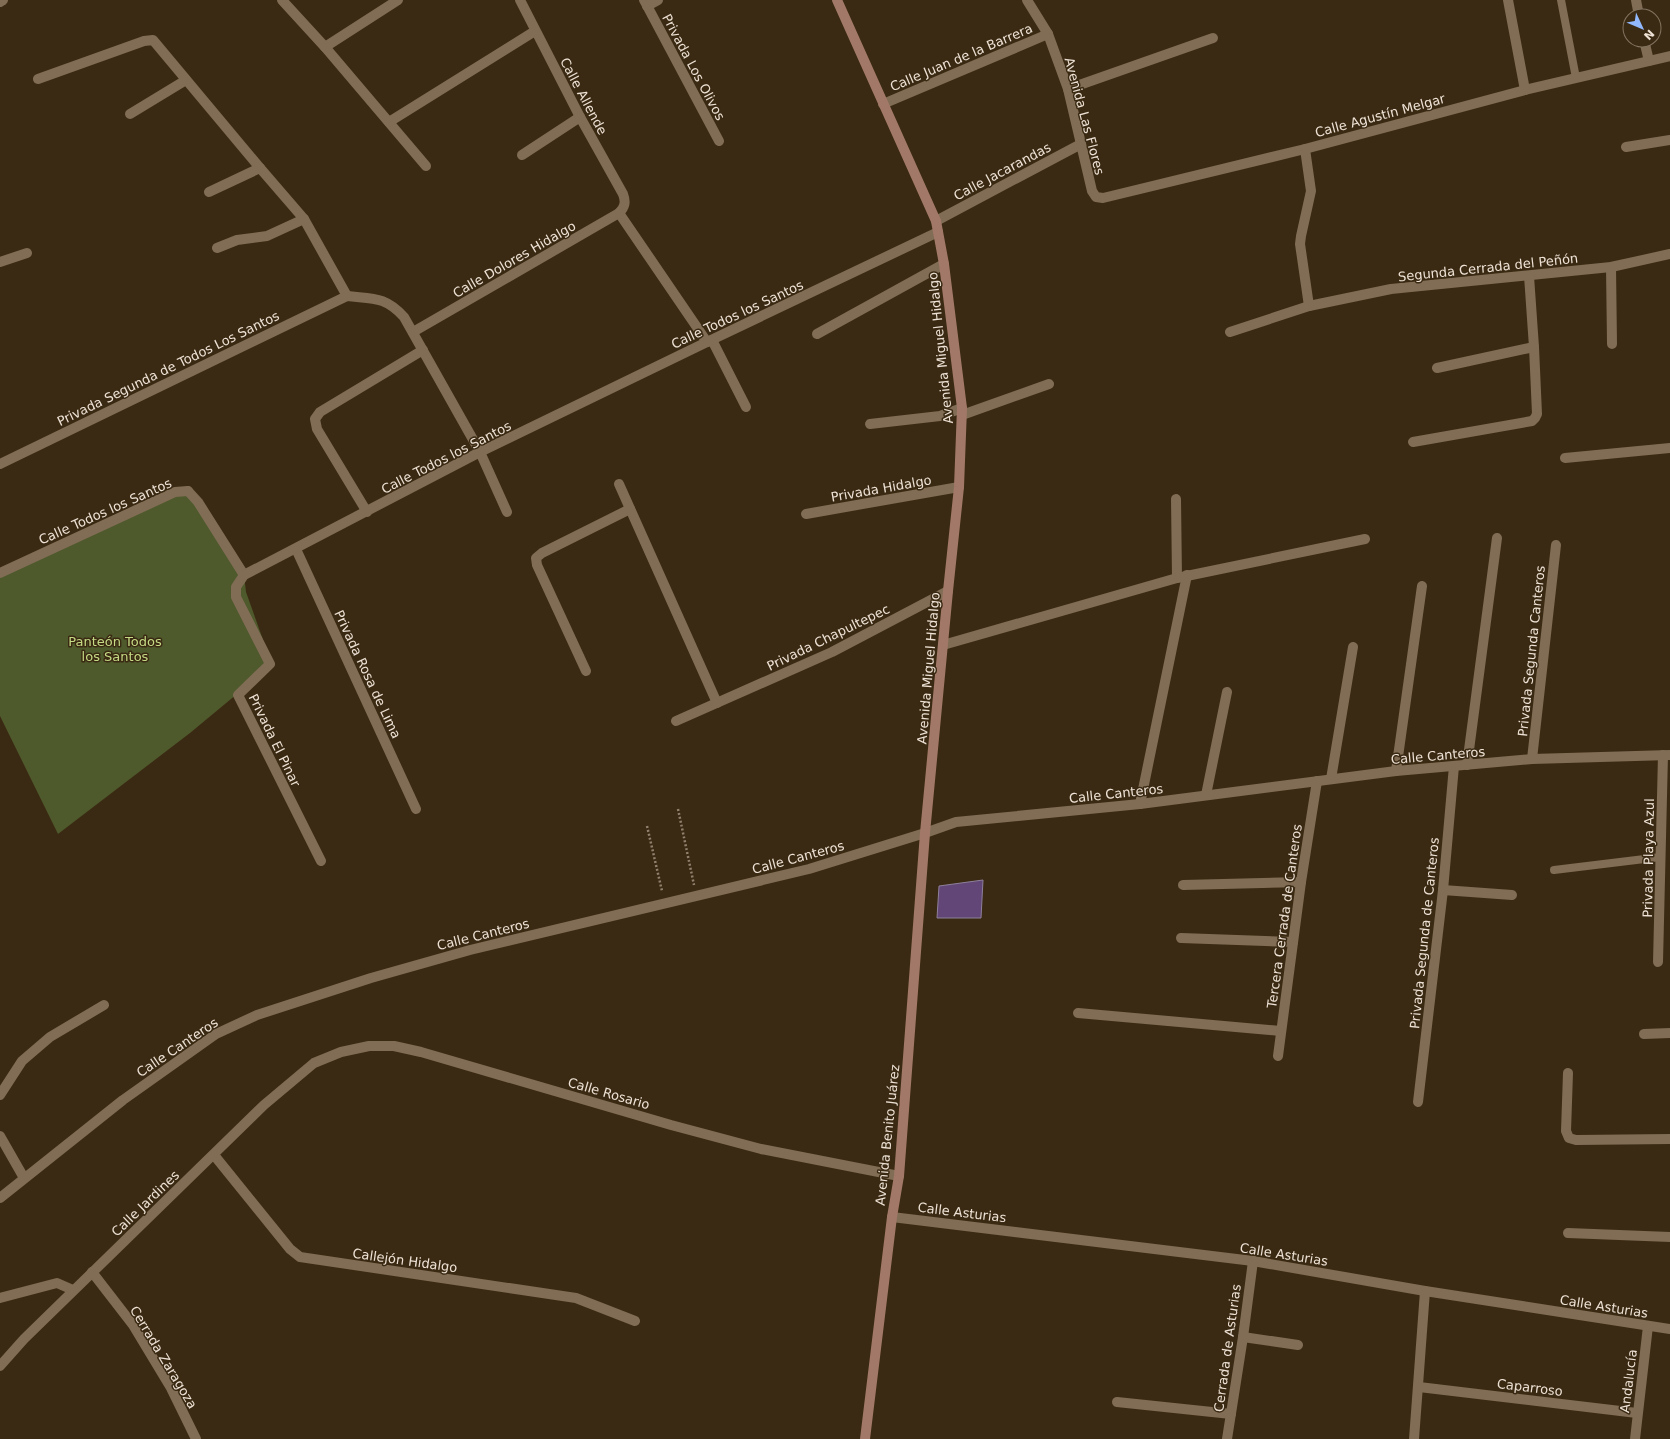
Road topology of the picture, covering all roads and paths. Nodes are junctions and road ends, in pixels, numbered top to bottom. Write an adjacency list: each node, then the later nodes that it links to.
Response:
1 (3, 0): 10 (street)
2 (282, 0): 15 (street)
3 (398, 0): 15 (street)
4 (520, 0): 12 (street, Calle Allende)
5 (658, 0): 11 (street, Privada Los Olivos)
6 (837, 0): 24 (main road, Avenida Miguel Hidalgo)
7 (1027, 0): 13 (street, Avenida Las Flores)
8 (1508, 0): 23 (street)
9 (1561, 0): 19 (lane)
10 (0, 2)
11 (645, 3): 29 (street, Privada Los Olivos)
12 (535, 31): 26 (street, Calle Allende); 27 (street)
13 (1048, 34): 22 (street, Avenida Las Flores); 24 (street, Calle Juan de la Barrera)
14 (1213, 38): 22 (street)
15 (325, 47): 27 (street)
16 (1646, 48): 18 (street)
17 (1670, 56): 18 (street, Calle Agustín Melgar)
18 (1649, 61): 19 (street, Calle Agustín Melgar)
19 (1576, 78): 23 (street, Calle Agustín Melgar)
20 (38, 79): 21 (street)
21 (186, 80): 25 (street); 35 (street)
22 (1068, 89): 30 (street, Avenida Las Flores)
23 (1525, 90): 32 (street, Calle Agustín Melgar)
24 (883, 104): 40 (main road, Avenida Miguel Hidalgo)
25 (130, 114)
26 (580, 117): 33 (street); 38 (street, Calle Allende)
27 (388, 122): 34 (street)
28 (1670, 140): 31 (street)
29 (719, 141)
30 (1081, 144): 37 (street, Avenida Las Flores); 40 (street, Calle Jacarandas)
31 (1626, 147)
32 (1305, 149): 37 (street, Calle Agustín Melgar); 50 (street)
33 (522, 155)
34 (426, 166)
35 (260, 168): 36 (street); 39 (street)
36 (209, 192)
37 (1096, 197)
38 (622, 209): 51 (street, Calle Dolores Hidalgo); 54 (street, Calle Allende)
39 (304, 219): 42 (street); 49 (street)
40 (936, 221): 41 (main road, Avenida Miguel Hidalgo)
41 (938, 232): 46 (main road, Avenida Miguel Hidalgo); 54 (street, Calle Todos los Santos)
42 (217, 248)
43 (27, 253): 45 (street)
44 (1670, 254): 47 (street, Segunda Cerrada del Peñón)
45 (0, 262)
46 (944, 264): 53 (street); 61 (main road, Avenida Miguel Hidalgo)
47 (1611, 267): 48 (street, Segunda Cerrada del Peñón); 55 (street)
48 (1529, 276): 50 (street, Segunda Cerrada del Peñón); 56 (street)
49 (347, 296): 51 (street); 67 (street, Privada Segunda de Todos Los Santos)
50 (1309, 306): 52 (street, Segunda Cerrada del Peñón)
51 (413, 332): 57 (street)
52 (1230, 332)
53 (817, 334)
54 (709, 341): 60 (street, Calle Allende); 65 (street, Calle Todos los Santos)
55 (1612, 344)
56 (1534, 347): 58 (street); 63 (street)
57 (424, 350): 65 (street); 72 (street)
58 (1437, 368)
59 (1049, 384): 61 (street)
60 (746, 407)
61 (962, 412): 62 (street); 69 (main road, Avenida Miguel Hidalgo)
62 (870, 424)
63 (1413, 442)
64 (1670, 448): 66 (street)
65 (480, 452): 72 (street, Calle Todos los Santos); 73 (street)
66 (1565, 458)
67 (0, 464)
68 (619, 484): 71 (street)
69 (959, 487): 74 (street, Privada Hidalgo); 84 (main road, Avenida Miguel Hidalgo)
70 (1176, 499): 82 (street)
71 (630, 509): 87 (street); 89 (street)
72 (367, 512): 78 (street, Calle Todos los Santos)
73 (507, 512)
74 (806, 514)
75 (1497, 538): 93 (street)
76 (1365, 539): 81 (street)
77 (1556, 545): 92 (street, Privada Segunda Canteros)
78 (296, 549): 80 (street, Calle Todos los Santos); 100 (street, Privada Rosa de Lima)
79 (0, 573): 80 (street, Calle Todos los Santos)
80 (244, 575): 105 (street, Privada El Pinar)
81 (1187, 575): 82 (street); 99 (street)
82 (1176, 578): 85 (street)
83 (1422, 586): 95 (street)
84 (948, 592): 85 (main road, Avenida Miguel Hidalgo); 89 (street, Privada Chapultepec)
85 (943, 646): 103 (main road, Avenida Miguel Hidalgo)
86 (1353, 647): 96 (street)
87 (586, 671)
88 (1227, 692): 98 (street)
89 (718, 703): 90 (street, Privada Chapultepec)
90 (676, 721)
91 (1667, 755): 92 (street, Calle Canteros); 104 (street, Privada Playa Azul)
92 (1532, 760): 93 (street, Calle Canteros)
93 (1467, 765): 94 (street, Calle Canteros)
94 (1454, 766): 95 (street, Calle Canteros); 109 (street, Privada Segunda de Canteros)
95 (1396, 771): 96 (street, Calle Canteros)
96 (1331, 779): 97 (street, Calle Canteros)
97 (1317, 781): 98 (street, Calle Canteros); 107 (street, Tercera Cerrada de Canteros)
98 (1206, 795): 99 (street, Calle Canteros)
99 (1140, 804): 103 (street, Calle Canteros)
100 (416, 809)
101 (678, 809): 111 (path)
102 (647, 826): 112 (path)
103 (925, 833): 111 (street, Calle Canteros); 129 (main road, Avenida Benito Juárez)
104 (1661, 857): 106 (lane); 115 (street, Privada Playa Azul)
105 (321, 861)
106 (1554, 870)
107 (1301, 882): 108 (street); 114 (street, Tercera Cerrada de Canteros)
108 (1183, 884)
109 (1443, 890): 110 (street); 125 (street, Privada Segunda de Canteros)
110 (1512, 895)
111 (696, 896): 112 (street, Calle Canteros)
112 (665, 903): 130 (street, Calle Canteros)
113 (1181, 938): 114 (street)
114 (1293, 942): 118 (street, Tercera Cerrada de Canteros)
115 (1658, 962)
116 (104, 1005): 124 (street)
117 (1078, 1013): 118 (street)
118 (1281, 1031): 121 (street, Tercera Cerrada de Canteros)
119 (1670, 1033): 120 (street)
120 (1644, 1034)
121 (1278, 1056)
122 (314, 1063): 128 (street, Calle Jardines); 129 (street, Calle Rosario)
123 (1568, 1073): 127 (street)
124 (0, 1095)
125 (1418, 1102)
126 (0, 1136): 130 (street)
127 (1670, 1139)
128 (214, 1155): 136 (street, Calle Jardines); 140 (street, Callejón Hidalgo)
129 (899, 1176): 132 (main road, Avenida Benito Juárez)
130 (24, 1178): 131 (street, Calle Canteros)
131 (0, 1198)
132 (892, 1217): 135 (street, Calle Asturias); 151 (main road, Avenida Benito Juárez)
133 (1568, 1233): 134 (street)
134 (1670, 1237)
135 (1253, 1261): 138 (street, Calle Asturias); 143 (street, Cerrada de Asturias)
136 (92, 1272): 137 (street, Calle Jardines); 150 (street, Cerrada Zaragoza)
137 (73, 1290): 139 (street); 145 (street, Calle Jardines)
138 (1425, 1291): 141 (street, Calle Asturias); 146 (street)
139 (0, 1298)
140 (635, 1321)
141 (1648, 1326): 142 (street, Calle Asturias); 148 (street, Andalucía)
142 (1670, 1329)
143 (1243, 1337): 144 (street); 149 (street, Cerrada de Asturias)
144 (1298, 1344)
145 (0, 1366)
146 (1419, 1387): 148 (street, Caparroso); 153 (street)
147 (1117, 1402): 149 (street)
148 (1638, 1413): 154 (street, Andalucía)
149 (1230, 1414): 152 (street, Cerrada de Asturias)
150 (196, 1439)
151 (865, 1439)
152 (1227, 1439)
153 (1414, 1439)
154 (1635, 1439)

